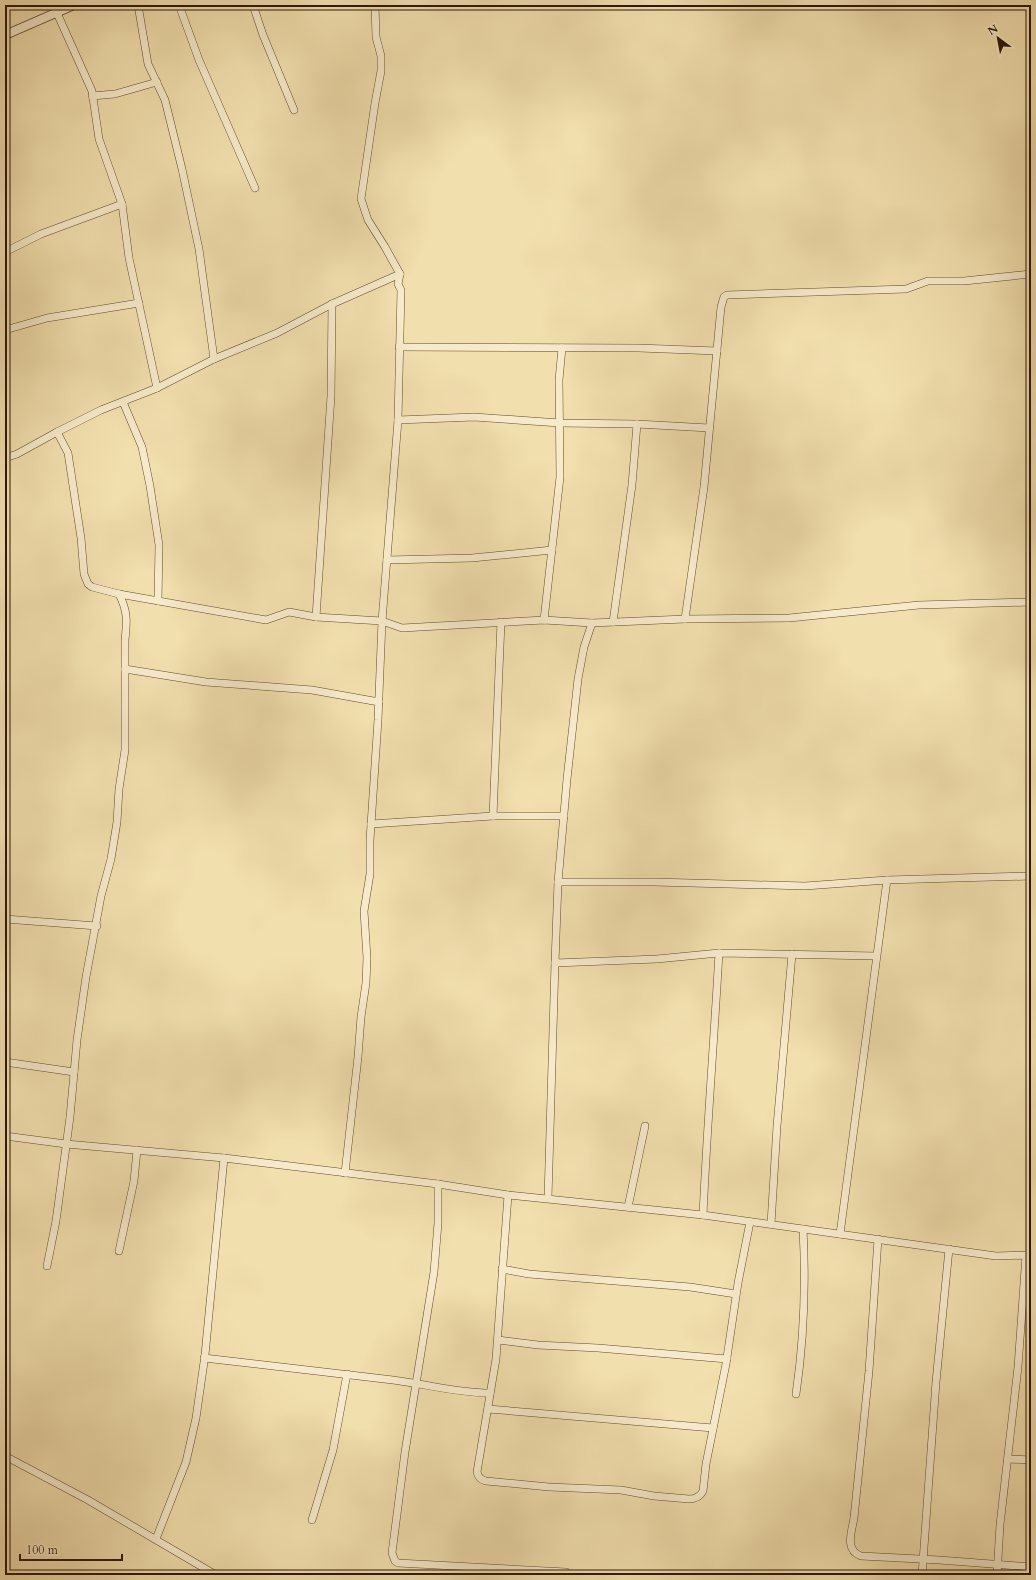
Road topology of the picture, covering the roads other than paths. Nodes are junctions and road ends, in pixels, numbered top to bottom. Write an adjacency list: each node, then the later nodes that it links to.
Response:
1 (74, 5): 6 (street)
2 (138, 5): 8 (street)
3 (179, 5): 11 (street)
4 (253, 5): 10 (street)
5 (375, 5): 14 (street)
6 (57, 13): 7 (street); 9 (street)
7 (5, 35)
8 (157, 82): 9 (street); 22 (street)
9 (92, 96): 12 (street)
10 (294, 110)
11 (254, 188)
12 (122, 204): 13 (street); 16 (street)
13 (5, 252)
14 (400, 274): 17 (street); 19 (street)
15 (1031, 274): 21 (street)
16 (139, 303): 18 (street); 23 (street)
17 (332, 304): 22 (street); 36 (street)
18 (5, 330)
19 (399, 347): 20 (street); 25 (street)
20 (562, 348): 21 (street); 26 (street)
21 (717, 351): 28 (street)
22 (214, 359): 23 (street)
23 (157, 388): 24 (street)
24 (122, 402): 29 (street); 34 (street)
25 (398, 420): 26 (street); 32 (street)
26 (560, 423): 27 (street); 31 (street)
27 (637, 424): 28 (street); 41 (street)
28 (710, 428): 37 (street)
29 (57, 432): 30 (street); 33 (street)
30 (5, 458)
31 (552, 550): 32 (street); 38 (street)
32 (387, 560): 39 (street)
33 (120, 594): 34 (street); 43 (street)
34 (158, 601): 36 (street)
35 (1031, 602): 37 (street)
36 (316, 617): 39 (street)
37 (685, 619): 41 (street)
38 (544, 620): 40 (street); 42 (street)
39 (382, 621): 40 (street); 44 (street)
40 (501, 622): 45 (street)
41 (613, 622): 42 (street)
42 (592, 623): 46 (street)
43 (126, 669): 44 (street); 52 (street)
44 (379, 702): 47 (street)
45 (493, 816): 46 (street); 47 (street)
46 (564, 816): 50 (street)
47 (371, 824): 64 (street)
48 (1031, 876): 49 (street)
49 (887, 880): 50 (street); 55 (street)
50 (558, 882): 56 (street)
51 (5, 919): 52 (street)
52 (97, 926): 58 (street)
53 (719, 953): 54 (street); 56 (street); 69 (street)
54 (792, 954): 55 (street); 71 (street)
55 (876, 956): 73 (street)
56 (555, 963): 67 (street)
57 (5, 1062): 58 (street)
58 (74, 1072): 61 (street)
59 (645, 1126): 68 (street)
60 (5, 1136): 61 (street)
61 (66, 1144): 62 (street); 78 (street)
62 (137, 1150): 63 (street); 76 (street)
63 (224, 1158): 64 (street); 82 (street)
64 (346, 1173): 65 (street)
65 (438, 1184): 66 (street); 85 (street)
66 (508, 1195): 67 (street); 79 (street)
67 (548, 1198): 68 (street)
68 (628, 1207): 69 (street)
69 (703, 1215): 70 (street)
70 (750, 1222): 71 (street); 80 (street)
71 (771, 1224): 72 (street)
72 (803, 1229): 73 (street); 87 (street)
73 (840, 1234): 74 (street)
74 (878, 1239): 75 (street); 95 (street)
75 (949, 1249): 77 (street); 95 (street)
76 (119, 1251)
77 (1028, 1255): 91 (street)
78 (47, 1266)
79 (502, 1270): 80 (street); 81 (street)
80 (736, 1294): 83 (street)
81 (498, 1340): 83 (street); 86 (street)
82 (204, 1358): 84 (street); 94 (street)
83 (727, 1359): 89 (street)
84 (348, 1374): 85 (street); 93 (street)
85 (415, 1382): 86 (street); 98 (street)
86 (490, 1393): 88 (street)
87 (796, 1394)
88 (488, 1409): 89 (street); 89 (street)
89 (713, 1428)
90 (5, 1456): 94 (street)
91 (1008, 1458): 92 (street); 96 (street)
92 (1031, 1460)
93 (312, 1520)
94 (156, 1539): 99 (street)
95 (923, 1559): 96 (street); 100 (street)
96 (998, 1564): 97 (street); 101 (street)
97 (1031, 1567)
98 (566, 1572)
99 (216, 1575)
100 (922, 1575)
101 (997, 1575)

